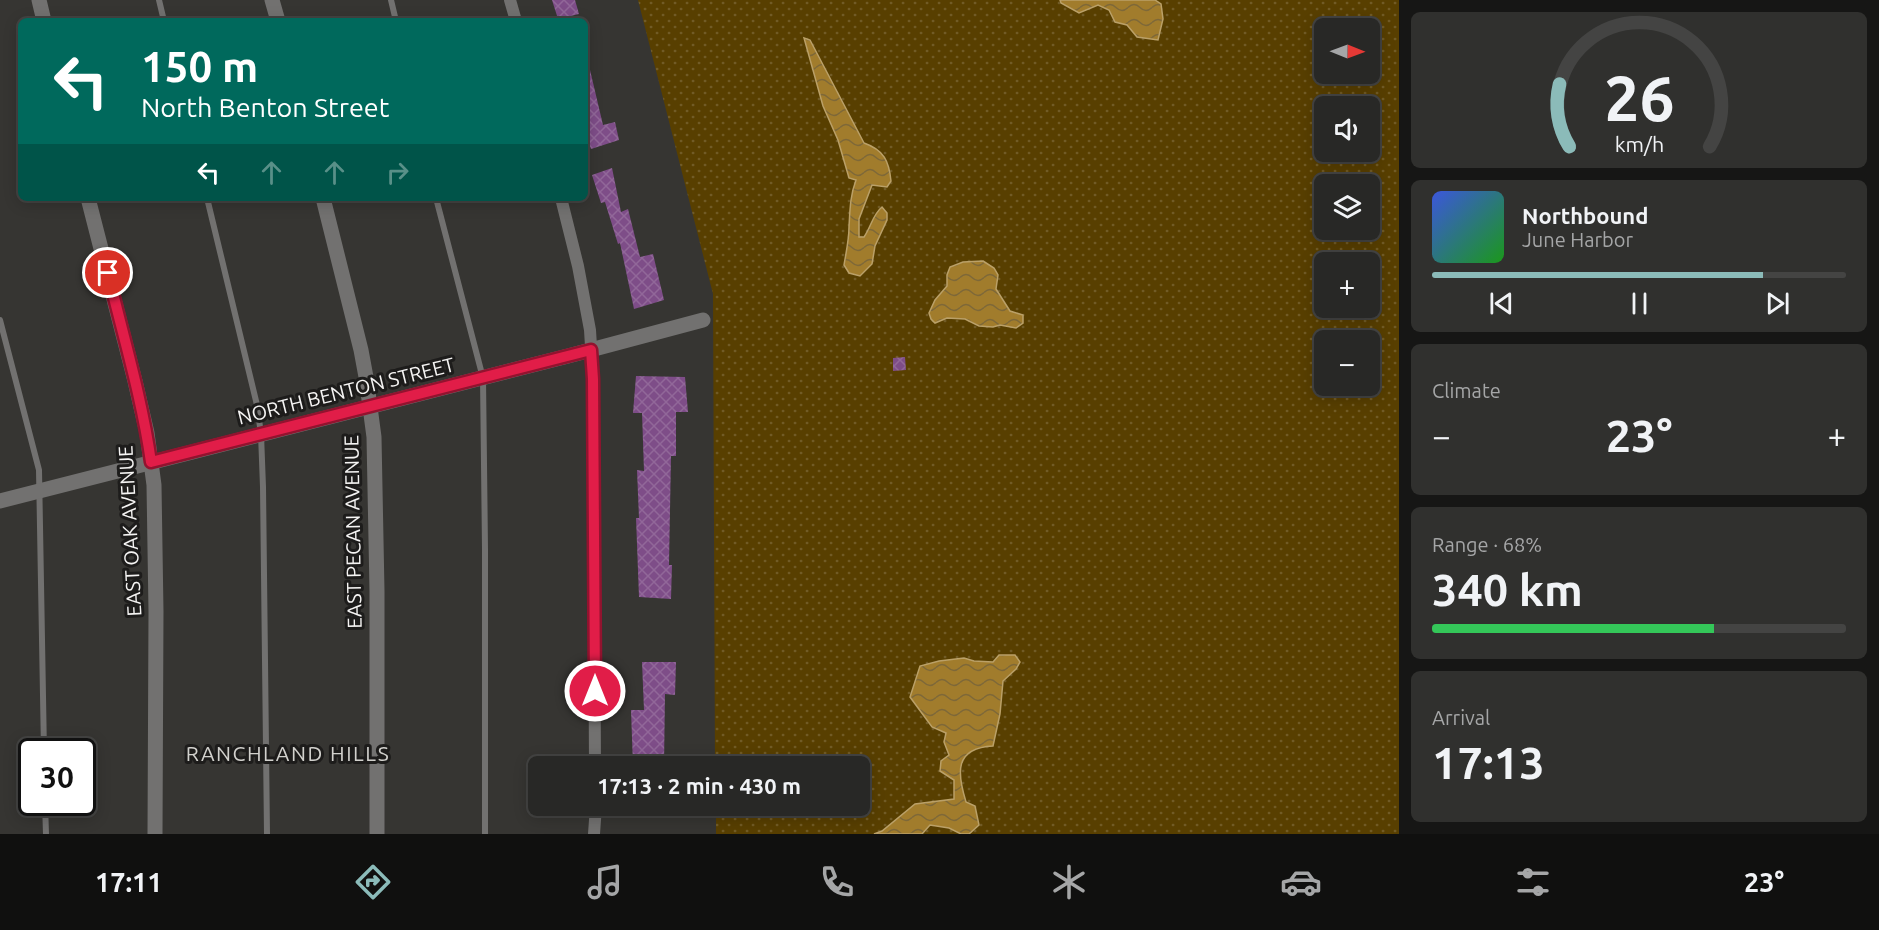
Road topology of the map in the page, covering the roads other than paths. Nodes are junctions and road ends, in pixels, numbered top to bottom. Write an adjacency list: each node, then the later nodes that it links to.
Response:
1 (39, 0): 6 (street)
2 (159, 0): 7 (lane)
3 (272, 0): 8 (street)
4 (391, 0): 9 (lane)
5 (510, 0): 10 (street)
6 (43, 18)
7 (163, 18)
8 (277, 18)
9 (395, 18)
10 (515, 18)
11 (89, 201): 22 (street, EAST OAK AVENUE)
12 (208, 201): 21 (lane)
13 (324, 201): 20 (street, EAST PECAN AVENUE)
14 (437, 201): 19 (lane)
15 (562, 201): 18 (street)
16 (0, 320): 23 (lane)
17 (703, 320): 18 (street, NORTH BENTON STREET)
18 (591, 350): 19 (street, NORTH BENTON STREET); 26 (street)
19 (483, 378): 20 (street, NORTH BENTON STREET); 33 (lane)
20 (370, 407): 21 (street, NORTH BENTON STREET); 32 (street, EAST PECAN AVENUE)
21 (261, 434): 22 (street, NORTH BENTON STREET); 31 (lane)
22 (151, 462): 23 (street, NORTH BENTON STREET); 30 (street, EAST OAK AVENUE)
23 (38, 490): 24 (street, NORTH BENTON STREET); 25 (lane)
24 (0, 501)
25 (44, 738)
26 (595, 756)
27 (45, 816): 29 (lane)
28 (595, 816): 34 (street)
29 (46, 834)
30 (155, 834)
31 (267, 834)
32 (377, 834)
33 (485, 834)
34 (594, 834)

